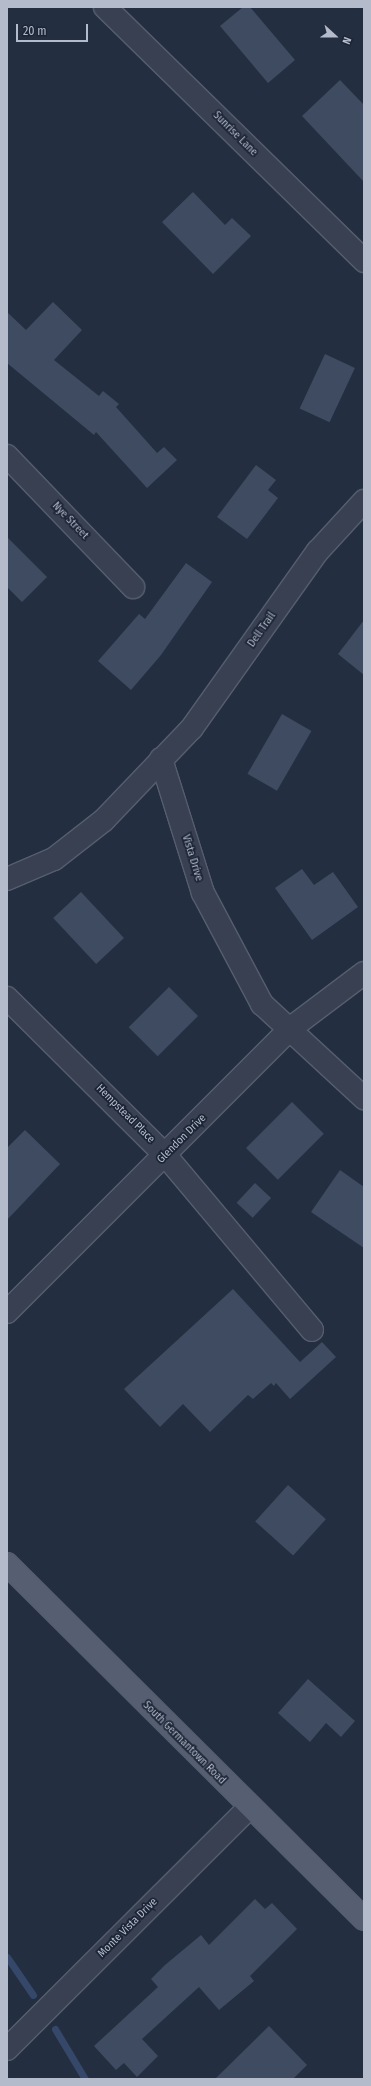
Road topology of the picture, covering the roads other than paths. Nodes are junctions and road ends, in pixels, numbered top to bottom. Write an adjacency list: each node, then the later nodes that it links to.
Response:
1 (105, 7): 2 (street, Sunrise Lane)
2 (364, 261)
3 (7, 456): 5 (street, Nye Street)
4 (364, 501): 6 (street, Dell Trail)
5 (133, 587)
6 (161, 759): 7 (street); 10 (street, Vista Drive)
7 (7, 879)
8 (364, 973): 10 (street, Glendon Drive)
9 (7, 998): 12 (street, Hempstead Place)
10 (291, 1028): 11 (street, Vista Drive); 12 (street, Glendon Drive)
11 (364, 1098)
12 (166, 1156): 13 (street, Glendon Drive); 14 (street, Hempstead Place)
13 (7, 1312)
14 (312, 1330)
15 (7, 1564): 16 (main road, South Germantown Road)
16 (249, 1808): 17 (main road, South Germantown Road); 18 (street, Monte Vista Drive)
17 (364, 1919)
18 (7, 2048)

